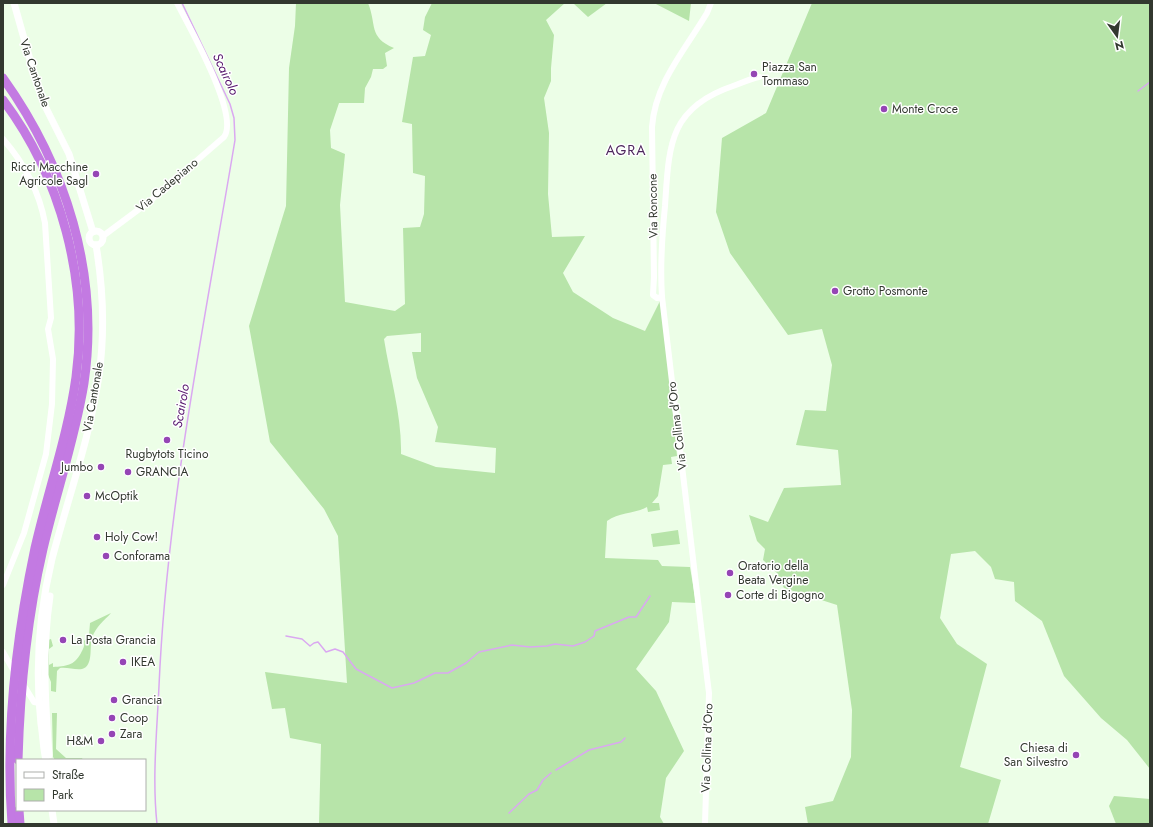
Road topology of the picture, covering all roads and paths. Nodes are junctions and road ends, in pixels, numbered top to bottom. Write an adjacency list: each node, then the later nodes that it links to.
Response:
1 (14, 3): 8 (main road, Via Cantonale)
2 (177, 3): 9 (street, Via Cadepiano)
3 (711, 3): 11 (street, Via Roncone)
4 (3, 78): 14 (highway)
5 (759, 78): 11 (street, Via Collina d'Oro)
6 (3, 100): 14 (highway)
7 (3, 139): 12 (street)
8 (94, 232): 9 (main road); 10 (main road)
9 (103, 236): 10 (main road)
10 (96, 245): 15 (main road, Via Cantonale)
11 (662, 298): 25 (street, Via Collina d'Oro)
12 (3, 585)
13 (3, 652): 15 (street)
14 (20, 667): 16 (highway)
15 (42, 700): 18 (main road, Via Cantonale); 19 (main road, Via Cantonale)
16 (17, 701): 17 (highway); 22 (highway)
17 (18, 759)
18 (46, 759)
19 (49, 759)
20 (19, 811): 23 (highway)
21 (52, 811): 24 (main road)
22 (12, 824)
23 (20, 824)
24 (54, 824)
25 (705, 824)

